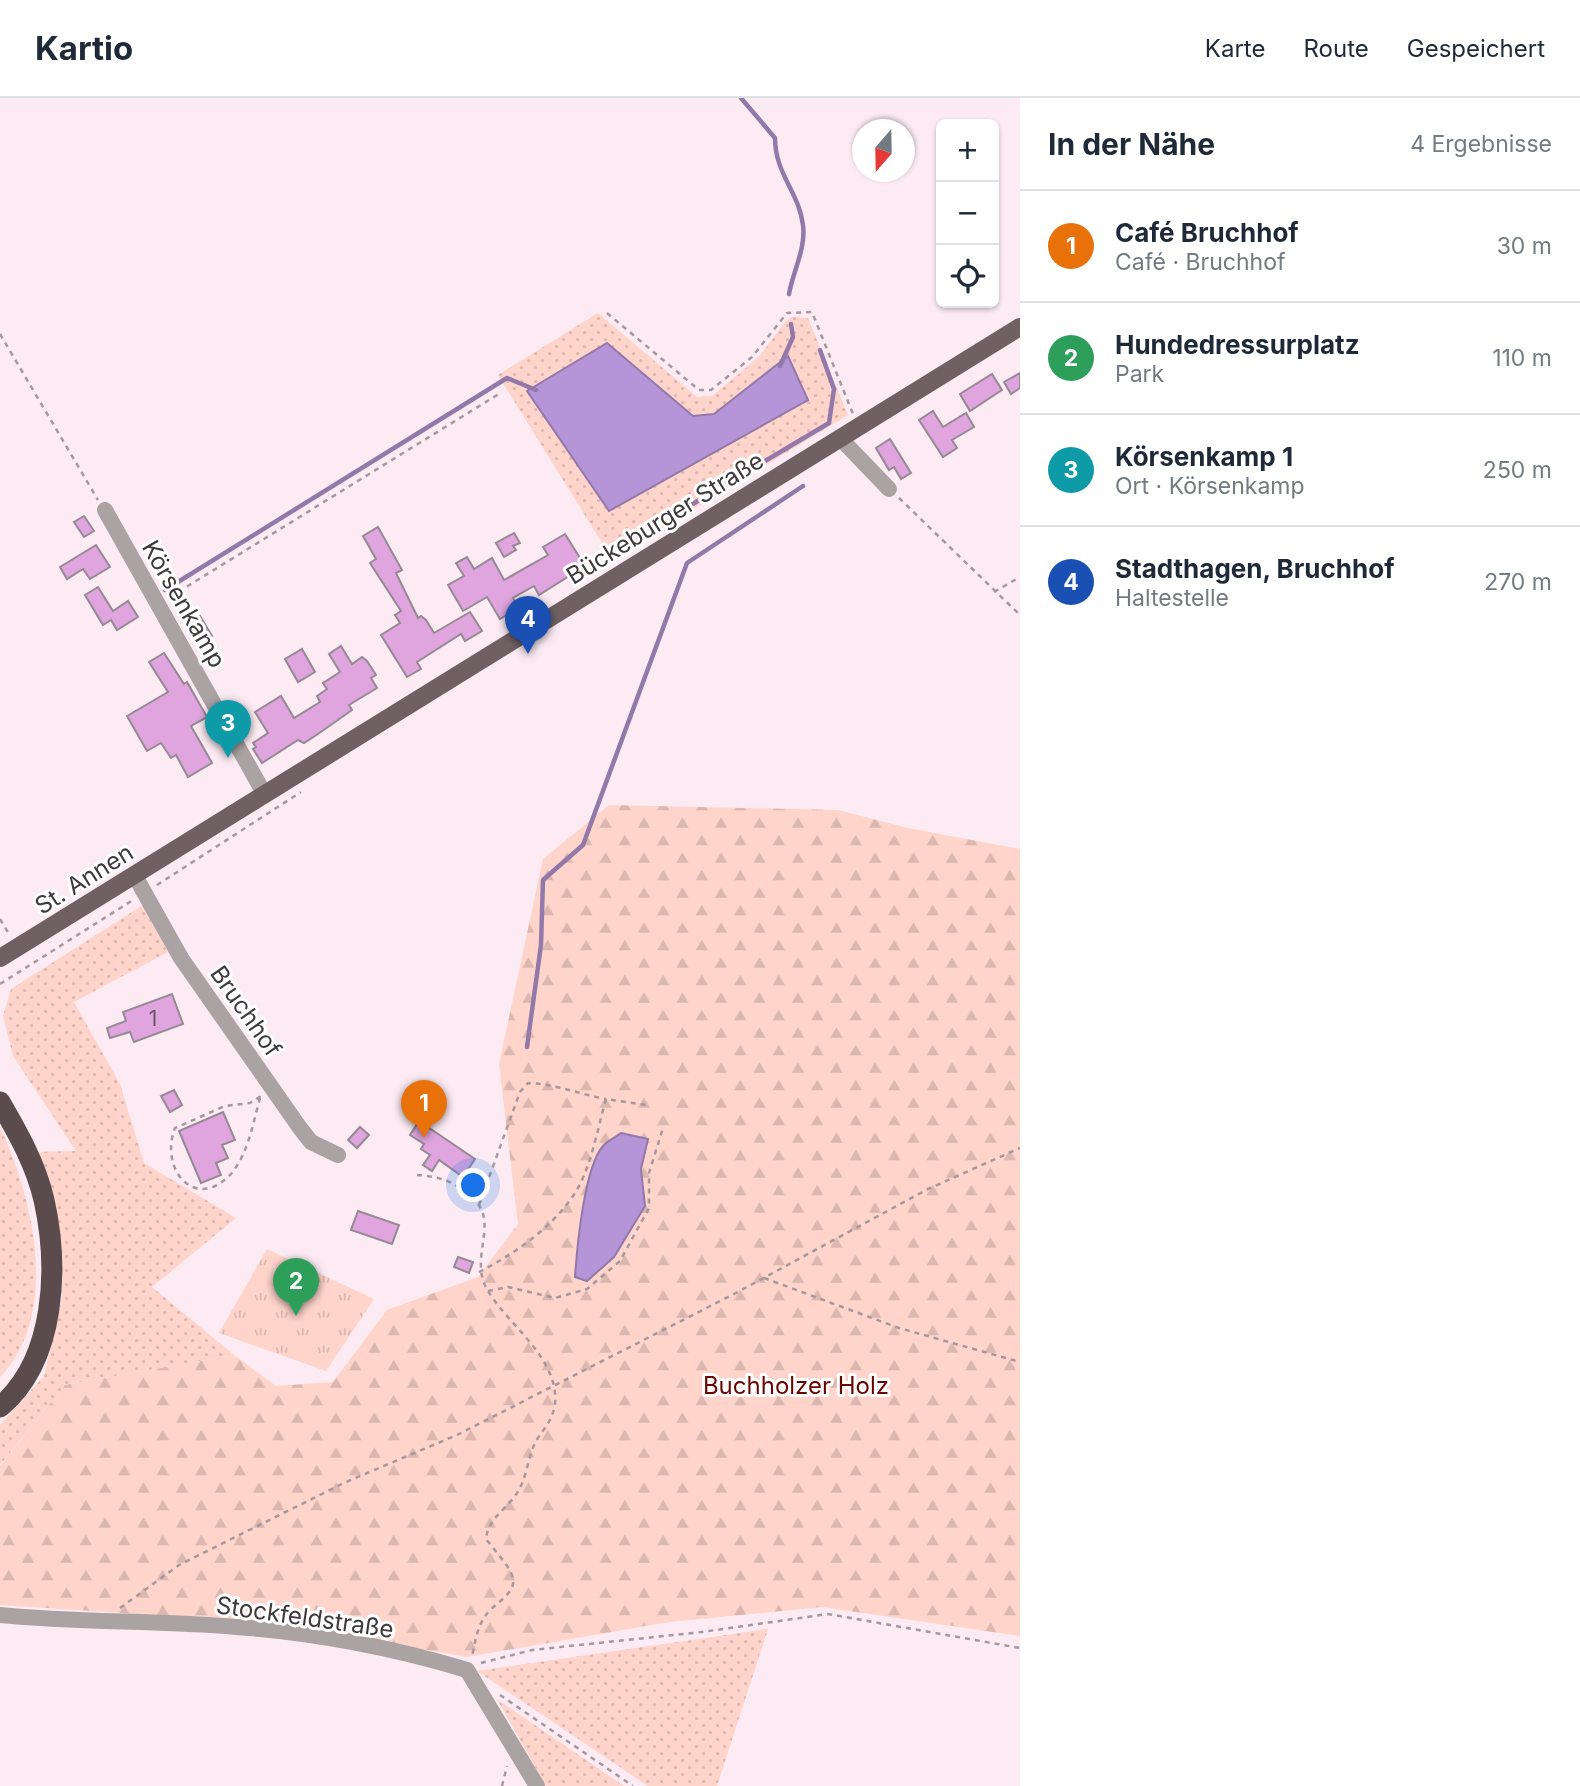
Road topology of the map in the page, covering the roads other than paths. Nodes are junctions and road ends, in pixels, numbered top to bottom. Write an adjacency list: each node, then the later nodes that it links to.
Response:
1 (1020, 327): 2 (main road, Bückeburger Straße)
2 (840, 438): 3 (street); 5 (main road, Bückeburger Straße)
3 (889, 489)
4 (105, 510): 5 (street, Körsenkamp)
5 (265, 795): 6 (main road, Bückeburger Straße)
6 (193, 840): 7 (main road, St. Annen)
7 (135, 876): 8 (main road, St. Annen); 10 (street, Bruchhof)
8 (0, 958)
9 (0, 1102): 11 (highway)
10 (338, 1155)
11 (3, 1402)
12 (0, 1615): 13 (street, Stockfeldstraße)
13 (537, 1786)

